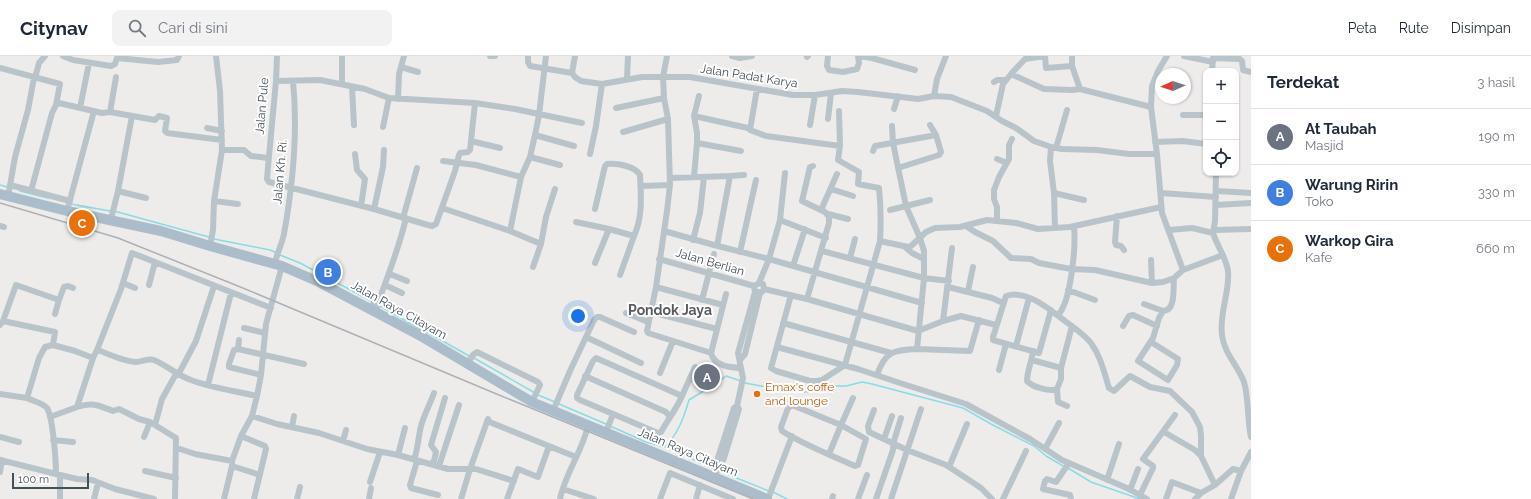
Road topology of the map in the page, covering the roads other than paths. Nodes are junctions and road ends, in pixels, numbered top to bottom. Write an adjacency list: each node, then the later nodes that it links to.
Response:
1 (45, 56): 38 (street)
2 (63, 56): 26 (street)
3 (180, 56): 26 (street)
4 (216, 56): 83 (street)
5 (277, 56): 42 (street, Jalan Pule)
6 (342, 56): 44 (street)
7 (397, 56): 24 (street)
8 (490, 56): 9 (street)
9 (494, 56)
10 (528, 56): 30 (street, Jalan Padat Karya)
11 (546, 56): 30 (street)
12 (575, 56): 34 (street)
13 (628, 56): 39 (street)
14 (667, 56): 37 (street)
15 (732, 56): 16 (street)
16 (752, 56)
17 (828, 56): 18 (street)
18 (858, 56): 31 (street)
19 (946, 56): 53 (street)
20 (1045, 56): 27 (street); 35 (street)
21 (1072, 56): 27 (street)
22 (1167, 56): 59 (street)
23 (1184, 56): 25 (street)
24 (404, 57): 28 (street)
25 (1213, 59): 33 (street)
26 (90, 63): 60 (street)
27 (1072, 66): 48 (street)
28 (401, 67): 32 (street); 56 (street)
29 (0, 68): 38 (street)
30 (545, 69): 34 (street, Jalan Padat Karya); 67 (street)
31 (915, 70)
32 (418, 72)
33 (1251, 72)
34 (572, 73): 45 (street, Jalan Padat Karya)
35 (1011, 74): 41 (street); 48 (street)
36 (116, 77): 66 (street)
37 (663, 77): 39 (street, Jalan Padat Karya); 47 (street, Jalan Padat Karya); 55 (street)
38 (35, 78): 58 (street); 130 (street)
39 (627, 79): 45 (street, Jalan Padat Karya)
40 (294, 80): 42 (street); 44 (street); 127 (street, Jalan Kh. Ri.)
41 (1005, 80): 43 (street); 72 (street)
42 (276, 81): 106 (street, Jalan Pule)
43 (994, 82)
44 (342, 84): 46 (street)
45 (602, 84): 103 (street)
46 (352, 87): 54 (street); 77 (street)
47 (757, 88): 50 (street, Jalan Padat Karya); 95 (street)
48 (1080, 89): 59 (street)
49 (831, 93): 50 (street, Jalan Padat Karya); 52 (street, Jalan Padat Karya); 74 (street)
50 (815, 95): 78 (street)
51 (699, 96): 71 (street)
52 (898, 96): 53 (street, Jalan Padat Karya); 62 (street)
53 (934, 96): 72 (street, Jalan Padat Karya)
54 (389, 98): 56 (street); 80 (street)
55 (664, 98): 61 (street); 73 (street)
56 (398, 100): 57 (street)
57 (475, 103): 67 (street); 89 (street)
58 (56, 105): 60 (street); 131 (street)
59 (1151, 107): 90 (street)
60 (80, 108): 64 (street)
61 (616, 108)
62 (894, 109)
63 (1067, 110): 96 (street)
64 (94, 111): 66 (street); 145 (street)
65 (839, 111): 95 (street)
66 (110, 112): 70 (street)
67 (539, 115): 75 (street); 85 (street)
68 (1183, 115): 69 (street)
69 (1203, 115)
70 (132, 116): 88 (street); 132 (street)
71 (694, 116): 82 (street); 91 (street)
72 (996, 116): 96 (street, Jalan Padat Karya)
73 (668, 119): 84 (street); 123 (street)
74 (828, 119)
75 (582, 123)
76 (930, 124): 86 (street)
77 (354, 125)
78 (810, 125)
79 (892, 126): 92 (street)
80 (383, 127)
81 (207, 128): 83 (street)
82 (748, 128)
83 (222, 131): 88 (street)
84 (623, 132)
85 (535, 135): 94 (street); 105 (street)
86 (936, 135): 92 (street); 114 (street)
87 (1012, 139): 110 (street)
88 (222, 140): 98 (street)
89 (471, 141): 97 (street); 109 (street)
90 (1155, 142): 93 (street); 104 (street)
91 (697, 143): 100 (street); 121 (street)
92 (893, 143): 101 (street); 114 (street)
93 (1203, 144)
94 (574, 146)
95 (840, 146): 177 (street)
96 (1054, 147): 104 (street, Jalan Padat Karya); 133 (street)
97 (500, 148)
98 (222, 150): 106 (street); 141 (street)
99 (384, 150): 150 (street)
100 (741, 151)
101 (873, 152)
102 (355, 154): 146 (street)
103 (590, 154)
104 (1157, 154): 134 (street)
105 (530, 157): 111 (street); 120 (street)
106 (268, 158): 127 (street, Jalan Pule)
107 (997, 159): 110 (street)
108 (443, 161): 109 (street)
109 (458, 163): 120 (street); 149 (street)
110 (1007, 163): 160 (street)
111 (560, 164)
112 (813, 166): 152 (street)
113 (417, 168): 157 (street)
114 (898, 168): 147 (street)
115 (786, 173): 159 (street)
116 (837, 174): 129 (street)
117 (744, 175): 118 (street)
118 (730, 176): 122 (street); 180 (street)
119 (1216, 176): 136 (street)
120 (521, 177): 169 (street)
121 (694, 177): 122 (street); 123 (street)
122 (704, 177): 176 (street)
123 (670, 178): 125 (street)
124 (756, 180): 185 (street)
125 (670, 185): 126 (street); 170 (street)
126 (641, 186): 151 (street); 172 (street)
127 (290, 188): 146 (street); 194 (street, Jalan Kh. Ri.)
128 (555, 189): 179 (street)
129 (832, 189): 137 (street); 152 (street)
130 (7, 191): 131 (street); 145 (main road, Jalan Raya Citayam)
131 (31, 191): 145 (street)
132 (118, 191): 138 (street); 156 (street)
133 (1054, 193): 140 (street); 164 (street)
134 (1161, 193): 136 (street); 148 (street)
135 (1251, 193): 136 (street)
136 (1216, 194): 144 (street)
137 (853, 196)
138 (146, 198)
139 (930, 200): 147 (street)
140 (1084, 200)
141 (214, 201): 143 (street); 178 (street)
142 (1251, 203): 144 (street)
143 (238, 204)
144 (1216, 205): 171 (street)
145 (69, 206): 156 (main road, Jalan Raya Citayam)
146 (361, 206): 150 (street)
147 (906, 206): 153 (street); 175 (street)
148 (1161, 207): 155 (street); 168 (street)
149 (442, 208): 157 (street); 169 (street)
150 (374, 209): 157 (street)
151 (595, 209)
152 (822, 210): 154 (street)
153 (890, 210)
154 (828, 214): 158 (street); 173 (street)
155 (1117, 216): 163 (street); 183 (street)
156 (111, 218): 178 (main road, Jalan Raya Citayam)
157 (405, 218): 203 (street)
158 (848, 219)
159 (780, 220): 167 (street); 191 (street)
160 (997, 221): 162 (street); 164 (street)
161 (576, 222): 165 (street)
162 (966, 226): 175 (street); 200 (street)
163 (1074, 227): 164 (street); 200 (street)
164 (1055, 228)
165 (609, 229): 172 (street); 195 (street)
166 (1251, 229): 171 (street)
167 (804, 230): 173 (street); 197 (street)
168 (1169, 230): 171 (street); 201 (street)
169 (510, 231): 179 (street)
170 (664, 231): 176 (street); 190 (street)
171 (1214, 232): 187 (street)
172 (634, 236): 205 (street)
173 (826, 238): 184 (street)
174 (855, 238): 188 (street)
175 (920, 238): 181 (street); 189 (street)
176 (693, 240): 180 (street)
177 (880, 240): 181 (street); 196 (street)
178 (210, 244): 194 (main road, Jalan Raya Citayam)
179 (541, 244): 198 (street)
180 (717, 246): 185 (street)
181 (904, 247): 189 (street)
182 (952, 248): 211 (street)
183 (1124, 250)
184 (822, 251): 188 (street); 202 (street)
185 (740, 252): 191 (street)
186 (714, 254): 204 (street)
187 (1223, 255): 201 (street); 327 (street)
188 (850, 258): 196 (street)
189 (924, 258): 206 (street)
190 (659, 259): 204 (street, Jalan Berlian); 215 (street)
191 (769, 259): 197 (street); 219 (street)
192 (1151, 260): 210 (street)
193 (155, 262): 209 (street); 212 (street); 214 (street)
194 (278, 262): 235 (main road, Jalan Raya Citayam); 236 (street, Jalan Kh. Ri.)
195 (595, 264)
196 (873, 264): 206 (street); 216 (street)
197 (793, 266): 202 (street)
198 (533, 267)
199 (973, 267): 221 (street)
200 (1071, 269): 210 (street); 220 (street)
201 (1183, 270): 207 (street)
202 (816, 272): 216 (street); 227 (street)
203 (390, 274): 208 (street); 213 (street)
204 (709, 274): 219 (street, Jalan Berlian); 229 (street)
205 (620, 275)
206 (924, 278): 211 (street); 231 (street)
207 (1174, 278): 210 (street); 239 (street)
208 (407, 282)
209 (123, 283): 218 (street); 269 (street)
210 (1152, 283)
211 (948, 284): 221 (street); 245 (street)
212 (149, 285)
213 (385, 285): 223 (street); 235 (street)
214 (214, 286): 222 (street); 285 (street)
215 (656, 287): 229 (street); 238 (street)
216 (867, 287): 231 (street); 242 (street)
217 (73, 288): 228 (street)
218 (135, 288)
219 (758, 289): 225 (street, Jalan Berlian); 281 (street)
220 (1068, 290): 230 (street); 243 (street)
221 (968, 291): 232 (street)
222 (231, 293): 236 (street); 289 (street)
223 (402, 293)
224 (726, 294): 234 (street)
225 (791, 295): 227 (street, Jalan Berlian); 248 (street)
226 (1029, 298): 232 (street); 237 (street); 265 (street)
227 (808, 299): 242 (street, Jalan Berlian)
228 (59, 300): 240 (street); 247 (street)
229 (702, 300): 234 (street)
230 (1095, 300)
231 (922, 303): 255 (street)
232 (1003, 303): 249 (street)
233 (1144, 304): 239 (street)
234 (723, 305): 254 (street)
235 (375, 306): 275 (main road, Jalan Raya Citayam)
236 (271, 308): 257 (street, Jalan Kh. Ri.)
237 (1051, 310): 243 (street); 270 (street)
238 (650, 312): 246 (street); 254 (street)
239 (1163, 312): 252 (street)
240 (55, 314)
241 (626, 314): 246 (street)
242 (859, 314): 255 (street, Jalan Berlian); 261 (street)
243 (1058, 315): 250 (street)
244 (979, 320): 245 (street); 249 (street); 268 (street)
245 (944, 321): 255 (street)
246 (648, 322): 260 (street)
247 (2, 323): 264 (street)
248 (783, 323): 261 (street); 266 (street)
249 (996, 326): 263 (street)
250 (1072, 326): 282 (street); 344 (street)
251 (1123, 326): 252 (street)
252 (1157, 326): 262 (street)
253 (244, 328): 257 (street)
254 (716, 329): 271 (street)
255 (918, 331): 268 (street)
256 (634, 332): 258 (street)
257 (265, 333): 273 (street, Jalan Kh. Ri.)
258 (586, 337): 277 (street); 302 (street)
259 (239, 340): 267 (street)
260 (673, 341): 271 (street); 284 (street)
261 (851, 342): 272 (street); 279 (street)
262 (1151, 342): 262 (street)
263 (1006, 344): 265 (street); 283 (street)
264 (53, 345): 274 (street); 295 (street)
265 (1016, 346): 270 (street)
266 (777, 347): 279 (street); 279 (street)
267 (238, 349): 273 (street); 286 (street)
268 (917, 349): 272 (street)
269 (98, 350): 274 (street); 285 (street)
270 (1036, 352): 276 (street)
271 (711, 353): 281 (street)
272 (891, 353): 287 (street)
273 (264, 355): 278 (street); 286 (street, Jalan Kh. Ri.)
274 (92, 358): 301 (street)
275 (470, 359): 298 (main road, Jalan Raya Citayam); 298 (street)
276 (1035, 361): 282 (street); 290 (street)
277 (641, 363)
278 (304, 364)
279 (845, 365): 287 (street)
280 (694, 367): 294 (street)
281 (740, 368): 357 (street)
282 (1061, 368): 290 (street)
283 (999, 370)
284 (660, 373)
285 (177, 374): 289 (street); 313 (street)
286 (261, 375): 293 (street, Jalan Kh. Ri.)
287 (877, 375): 337 (street)
288 (585, 376): 294 (street); 308 (street); 309 (street)
289 (208, 385): 293 (street)
290 (1057, 389): 300 (street)
291 (434, 393): 347 (street)
292 (0, 394): 295 (street)
293 (257, 396): 312 (street, Jalan Kh. Ri.)
294 (682, 396): 309 (street)
295 (27, 398): 305 (street)
296 (445, 398): 349 (street)
297 (853, 398): 317 (street)
298 (534, 399): 302 (main road, Jalan Raya Citayam)
299 (459, 405): 350 (street)
300 (1067, 406)
301 (77, 407): 305 (street); 313 (street)
302 (554, 409): 316 (main road, Jalan Raya Citayam)
303 (921, 409): 338 (street)
304 (874, 410): 328 (street)
305 (48, 412): 329 (street)
306 (1175, 415): 322 (street)
307 (294, 416): 318 (street)
308 (612, 416): 309 (street); 321 (street)
309 (669, 416)
310 (892, 416): 328 (street)
311 (901, 418): 333 (street)
312 (251, 419): 318 (street); 323 (street, Jalan Kh. Ri.)
313 (152, 423): 326 (street); 336 (street)
314 (1059, 423): 337 (street)
315 (967, 424): 352 (street)
316 (588, 425): 321 (main road, Jalan Raya Citayam); 345 (street)
317 (841, 425): 324 (street); 342 (street); 342 (street)
318 (292, 427): 330 (street)
319 (405, 428): 343 (street)
320 (346, 430): 330 (street)
321 (607, 430): 357 (main road, Jalan Raya Citayam)
322 (1164, 432): 344 (street); 373 (street)
323 (243, 433): 348 (street, Jalan Kh. Ri.); 360 (street)
324 (792, 436): 342 (street); 375 (street)
325 (0, 437): 331 (street)
326 (144, 437)
327 (1251, 437)
328 (884, 439): 333 (street)
329 (53, 440): 332 (street); 359 (street)
330 (343, 441): 340 (street)
331 (19, 442)
332 (73, 442)
333 (893, 444): 338 (street); 391 (street)
334 (1119, 444): 363 (street)
335 (549, 446): 345 (street); 353 (street); 364 (street)
336 (177, 448): 348 (street); 362 (street)
337 (1045, 449): 351 (street)
338 (907, 450): 352 (street); 392 (street)
339 (1026, 451): 394 (street)
340 (380, 452): 343 (street); 383 (street)
341 (1251, 452): 358 (street)
342 (829, 454)
343 (398, 455): 347 (street)
344 (1201, 456): 367 (street)
345 (576, 457): 369 (street)
346 (1, 460): 356 (street); 359 (street)
347 (415, 461): 349 (street); 372 (street)
348 (232, 464): 360 (street); 380 (street, Jalan Kh. Ri.)
349 (431, 464): 350 (street)
350 (439, 466): 353 (street)
351 (1067, 466): 363 (street); 395 (street)
352 (949, 467): 393 (street)
353 (470, 469): 364 (street); 384 (street)
354 (1138, 469): 370 (street)
355 (145, 471): 362 (street)
356 (0, 472)
357 (717, 472): 375 (main road, Jalan Raya Citayam)
358 (1242, 472): 367 (street); 399 (street)
359 (58, 475): 365 (street); 376 (street)
360 (260, 475): 381 (street)
361 (867, 475): 374 (street)
362 (176, 478): 379 (street)
363 (1107, 480): 370 (street)
364 (514, 481): 385 (street)
365 (98, 483): 377 (street); 378 (street)
366 (700, 485): 388 (street); 389 (street); 390 (street)
367 (1215, 485): 371 (street)
368 (300, 487): 382 (street)
369 (562, 488): 386 (street); 387 (street)
370 (1130, 490): 373 (street)
371 (1201, 493): 397 (street); 398 (street)
372 (438, 495)
373 (1140, 495): 396 (street)
374 (859, 497)
375 (768, 498)
376 (60, 499)
377 (94, 499)
378 (154, 499)
379 (175, 499)
380 (224, 499)
381 (254, 499)
382 (297, 499)
383 (369, 499)
384 (461, 499)
385 (507, 499)
386 (560, 499)
387 (594, 499)
388 (660, 499)
389 (696, 499)
390 (733, 499)
391 (876, 499)
392 (891, 499)
393 (992, 499)
394 (1003, 499)
395 (1071, 499)
396 (1147, 499)
397 (1166, 499)
398 (1195, 499)
399 (1231, 499)

